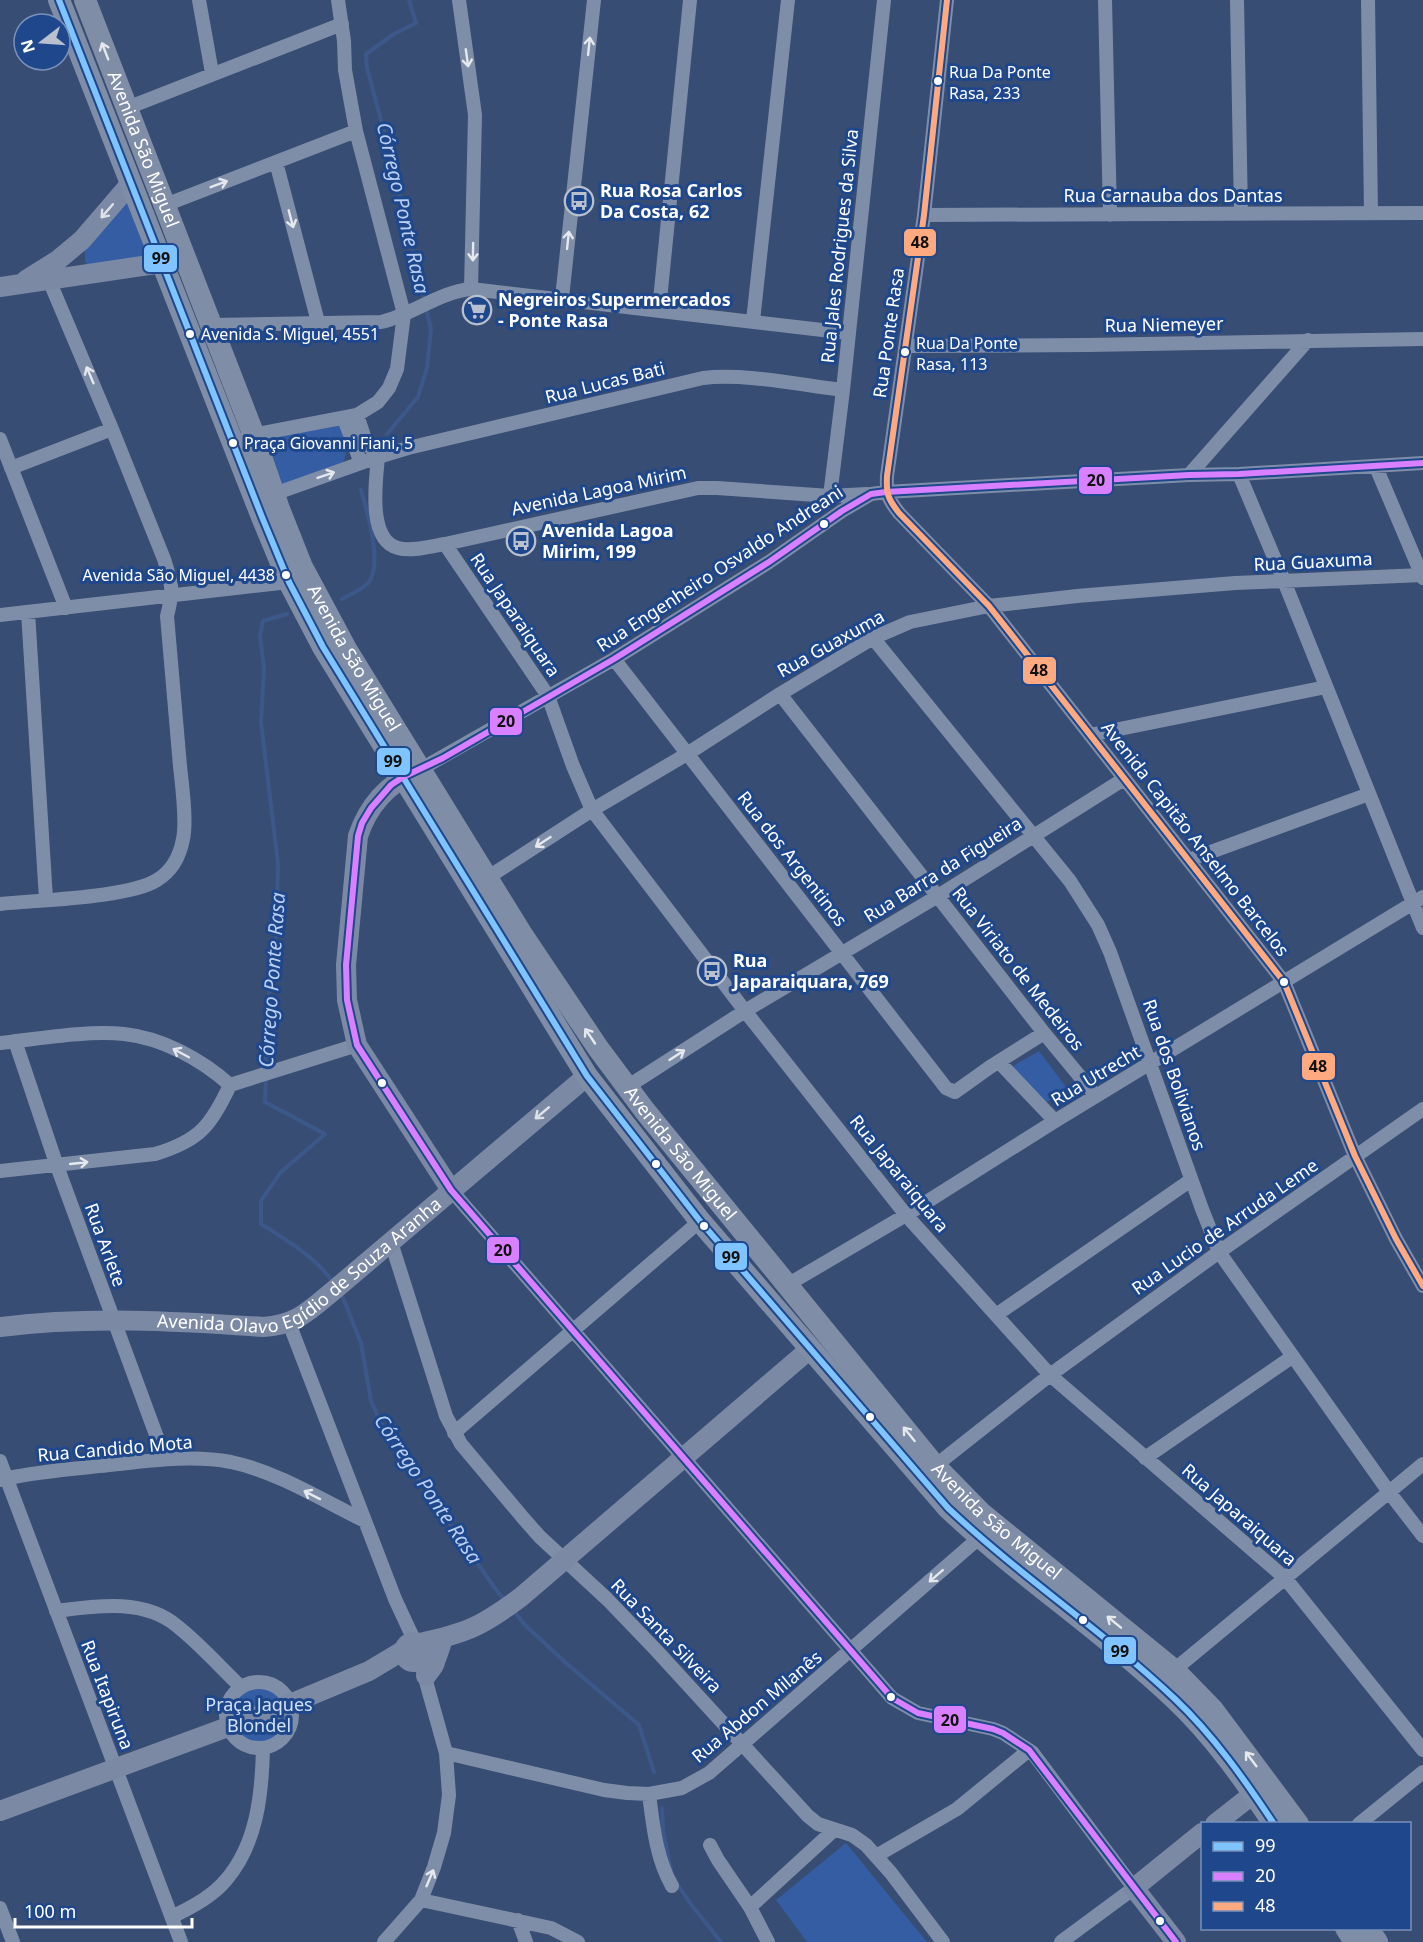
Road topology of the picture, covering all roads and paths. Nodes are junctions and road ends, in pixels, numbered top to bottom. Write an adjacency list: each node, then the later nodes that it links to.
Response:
1 (59, 0): 19 (main road, Avenida São Miguel)
2 (85, 0): 16 (main road, Avenida São Miguel, one-way to 2)
3 (199, 0): 15 (street)
4 (338, 0): 14 (street)
5 (459, 0): 33 (street, one-way to 33)
6 (594, 0): 34 (street, one-way to 6)
7 (690, 0): 35 (street)
8 (788, 0): 37 (street)
9 (884, 0): 40 (street, Rua Jales Rodrigues da Silva)
10 (947, 0): 24 (street, Rua Ponte Rasa)
11 (1105, 0): 25 (street)
12 (1237, 0): 21 (street)
13 (1368, 0): 22 (street)
14 (342, 24): 15 (street); 17 (street)
15 (212, 74): 16 (street)
16 (127, 108): 20 (main road, Avenida São Miguel)
17 (356, 131): 18 (street); 36 (street)
18 (276, 162): 20 (street, one-way to 18); 38 (street, one-way to 38)
19 (132, 183): 20 (main road); 26 (main road, one-way to 26); 28 (main road, Avenida São Miguel)
20 (161, 194): 27 (main road, Avenida São Miguel)
21 (1241, 213): 22 (street, Rua Carnauba dos Dantas); 25 (street, Rua Carnauba dos Dantas)
22 (1371, 213): 23 (street, Rua Carnauba dos Dantas)
23 (1423, 213)
24 (924, 215): 25 (street, Rua Carnauba dos Dantas); 43 (street, Rua Ponte Rasa)
25 (1110, 215)
26 (82, 240): 29 (main road); 31 (main road)
27 (184, 255): 28 (main road); 39 (main road, Avenida São Miguel)
28 (162, 262): 29 (main road); 47 (main road, Avenida São Miguel)
29 (95, 273): 30 (main road)
30 (50, 280): 31 (main road); 46 (street, one-way to 30)
31 (21, 283): 32 (main road)
32 (0, 287)
33 (471, 289): 34 (street); 36 (street)
34 (562, 298): 35 (street)
35 (659, 310): 37 (street)
36 (407, 313): 38 (street); 45 (street)
37 (753, 321): 40 (street)
38 (318, 322): 39 (street)
39 (212, 325): 47 (main road, Avenida São Miguel)
40 (848, 333): 44 (street, Rua Jales Rodrigues da Silva)
41 (1423, 339): 42 (street, Rua Niemeyer)
42 (1308, 340): 43 (street, Rua Niemeyer); 55 (street)
43 (906, 346): 56 (street, Rua Ponte Rasa)
44 (843, 390): 49 (street, Rua Lucas Bati); 59 (street, Rua Jales Rodrigues da Silva)
45 (351, 417): 47 (street); 49 (street); 50 (street)
46 (112, 429): 53 (street); 64 (street)
47 (243, 437): 57 (main road, Avenida São Miguel); 63 (main road, Avenida São Miguel)
48 (0, 439): 53 (street)
49 (378, 457): 50 (street, Rua Lucas Bati); 60 (street, Avenida Lagoa Mirim)
50 (361, 463): 57 (street, Rua Lucas Bati, one-way to 50)
51 (1423, 463): 52 (street, Rua Engenheiro Osvaldo Andreani)
52 (1376, 466): 54 (street, Rua Engenheiro Osvaldo Andreani); 61 (street)
53 (11, 468): 66 (street)
54 (1239, 474): 55 (street, Rua Engenheiro Osvaldo Andreani); 62 (street)
55 (1189, 475): 56 (street, Rua Engenheiro Osvaldo Andreani)
56 (886, 492): 58 (street, Rua Engenheiro Osvaldo Andreani); 65 (street, Avenida Capitão Anselmo Barcelos)
57 (274, 494): 76 (main road, Avenida São Miguel)
58 (871, 494): 59 (street, Avenida Lagoa Mirim); 70 (street, Rua Engenheiro Osvaldo Andreani)
59 (830, 496): 60 (street, Avenida Lagoa Mirim)
60 (445, 544): 73 (street, Rua Japaraiquara)
61 (1423, 576): 62 (street, Rua Guaxuma)
62 (1284, 581): 65 (street, Rua Guaxuma); 71 (street)
63 (289, 582): 64 (street); 76 (main road, Avenida São Miguel)
64 (172, 597): 66 (street); 84 (street)
65 (989, 606): 69 (street, Rua Guaxuma); 74 (street, Avenida Capitão Anselmo Barcelos)
66 (66, 608): 67 (street)
67 (28, 612): 68 (street); 84 (street)
68 (0, 615)
69 (873, 638): 72 (street, Rua Guaxuma); 80 (street, Rua dos Bolivianos)
70 (614, 659): 73 (street, Rua Engenheiro Osvaldo Andreani); 75 (street, Rua dos Argentinos)
71 (1326, 687): 74 (street); 78 (street)
72 (780, 693): 75 (street, Rua Guaxuma); 83 (street, Rua Viriato de Medeiros)
73 (548, 696): 76 (street, Rua Engenheiro Osvaldo Andreani); 79 (street, Rua Japaraiquara)
74 (1090, 735): 77 (street, Avenida Capitão Anselmo Barcelos)
75 (687, 754): 79 (street, Rua Guaxuma); 88 (street, Rua dos Argentinos)
76 (412, 773): 82 (main road, Avenida São Miguel); 94 (main road); 97 (main road, Avenida São Miguel)
77 (1124, 778): 80 (street, Rua Barra da Figueira); 81 (street, Avenida Capitão Anselmo Barcelos)
78 (1369, 794): 81 (street); 85 (street)
79 (592, 810): 82 (street, Rua Guaxuma, one-way to 82); 90 (street, Rua Japaraiquara)
80 (1034, 835): 83 (street, Rua Barra da Figueira); 96 (street, Rua dos Bolivianos)
81 (1189, 861): 89 (street, Avenida Capitão Anselmo Barcelos)
82 (487, 878): 99 (main road, Avenida São Miguel, one-way to 82)
83 (938, 896): 88 (street, Rua Barra da Figueira); 91 (street, Rua Viriato de Medeiros)
84 (46, 899): 86 (street)
85 (1418, 900): 87 (street); 89 (street, Rua Utrecht)
86 (0, 904)
87 (1423, 928)
88 (843, 952): 90 (street, Rua Barra da Figueira); 95 (street, Rua dos Argentinos)
89 (1284, 982): 96 (street, Rua Utrecht); 104 (street, Avenida Capitão Anselmo Barcelos)
90 (745, 1011): 99 (street, Rua Barra da Figueira, one-way to 90); 109 (street, Rua Japaraiquara)
91 (1044, 1033): 95 (street); 100 (street, Rua Viriato de Medeiros)
92 (15, 1041): 93 (street); 98 (street, one-way to 92); 105 (street, Rua Arlete)
93 (0, 1043)
94 (357, 1046): 98 (street); 108 (main road)
95 (999, 1062): 103 (street)
96 (1151, 1064): 100 (street, Rua Utrecht); 107 (street, Rua dos Bolivianos)
97 (587, 1076): 102 (main road); 108 (main road, Avenida Olavo Egídio de Souza Aranha, one-way to 108); 110 (main road, Avenida São Miguel)
98 (230, 1085): 105 (street, one-way to 98)
99 (627, 1087): 102 (main road, Avenida São Miguel)
100 (1096, 1096): 103 (street, Rua Utrecht)
101 (1423, 1109): 104 (street, Rua Lucio de Arruda Leme)
102 (645, 1111): 113 (main road, Avenida São Miguel)
103 (1055, 1121): 109 (street, Rua Utrecht)
104 (1355, 1156): 112 (street, Rua Lucio de Arruda Leme); 114 (street, Avenida Capitão Anselmo Barcelos)
105 (57, 1166): 106 (street); 116 (street, Rua Arlete)
106 (0, 1171)
107 (1191, 1180): 112 (street, Rua dos Bolivianos); 115 (street)
108 (451, 1190): 111 (main road, Avenida Olavo Egídio de Souza Aranha); 119 (street)
109 (906, 1215): 113 (street, Rua Utrecht); 115 (street, Rua Japaraiquara)
110 (700, 1221): 119 (street); 120 (main road, Avenida São Miguel)
111 (391, 1242): 117 (main road, Avenida Olavo Egídio de Souza Aranha); 123 (street, Rua Santa Silveira)
112 (1219, 1252): 121 (street, Rua dos Bolivianos); 122 (street, Rua Lucio de Arruda Leme)
113 (787, 1285): 129 (main road, Avenida São Miguel, one-way to 113)
114 (1423, 1286)
115 (996, 1315): 122 (street, Rua Japaraiquara)
116 (113, 1319): 117 (main road, Avenida Olavo Egídio de Souza Aranha); 118 (main road, Avenida Olavo Egídio de Souza Aranha); 126 (street, Rua Arlete)
117 (290, 1323): 132 (street)
118 (0, 1327)
119 (572, 1331): 123 (street); 124 (street)
120 (810, 1349): 124 (main road); 134 (main road, Avenida São Miguel)
121 (1292, 1356): 125 (street); 131 (street, Rua dos Bolivianos)
122 (1050, 1376): 125 (street, Rua Japaraiquara); 129 (street, Rua Lucio de Arruda Leme)
123 (454, 1433): 136 (street, Rua Santa Silveira)
124 (681, 1457): 136 (main road); 140 (street)
125 (1145, 1458): 137 (street, Rua Japaraiquara)
126 (165, 1460): 130 (street, Rua Candido Mota); 132 (street, Rua Candido Mota, one-way to 126)
127 (0, 1461): 130 (street, Rua Itapiruna)
128 (1423, 1464): 131 (street)
129 (935, 1466): 135 (main road, Avenida São Miguel)
130 (3, 1479): 138 (street, Rua Itapiruna)
131 (1389, 1492): 133 (street, Rua dos Bolivianos); 137 (street)
132 (364, 1521): 141 (street)
133 (1423, 1536)
134 (980, 1538): 135 (main road); 140 (street, Rua Abdon Milanês, one-way to 140); 153 (main road, Avenida São Miguel)
135 (1019, 1545): 142 (main road, Avenida São Miguel, one-way to 135)
136 (566, 1559): 139 (main road); 146 (street, Rua Santa Silveira)
137 (1285, 1578): 142 (street); 149 (street, Rua Japaraiquara)
138 (56, 1611): 143 (street); 151 (street, Rua Itapiruna)
139 (449, 1640): 141 (main road); 141 (main road)
140 (850, 1651): 146 (street, Rua Abdon Milanês); 148 (street)
141 (412, 1653): 144 (main road); 150 (street)
142 (1174, 1670): 153 (main road, Avenida São Miguel, one-way to 142)
143 (241, 1687): 144 (street); 145 (street)
144 (290, 1704): 145 (main road); 147 (street)
145 (228, 1726): 147 (street); 151 (main road)
146 (742, 1743): 154 (street, Rua Abdon Milanês); 160 (street, Rua Santa Silveira)
147 (263, 1748): 169 (street)
148 (1029, 1750): 163 (street); 165 (street)
149 (1423, 1750)
150 (446, 1753): 154 (street, Rua Abdon Milanês); 166 (street, one-way to 150)
151 (116, 1768): 155 (main road); 169 (street, Rua Itapiruna)
152 (1423, 1772): 159 (street)
153 (1261, 1788): 156 (main road); 157 (main road, Avenida São Miguel); 158 (main road, Avenida São Miguel)
154 (649, 1794): 164 (street)
155 (0, 1810)
156 (1218, 1822)
157 (1273, 1822)
158 (1296, 1822)
159 (1361, 1822)
160 (834, 1830): 163 (street, Rua Santa Silveira); 167 (street)
161 (1201, 1835): 165 (main road)
162 (710, 1845): 167 (street)
163 (876, 1856): 179 (street, Rua Santa Silveira)
164 (672, 1886)
165 (1134, 1888): 180 (street); 181 (main road)
166 (421, 1900): 170 (street); 175 (street)
167 (750, 1907): 178 (street)
168 (0, 1908): 173 (street)
169 (172, 1917): 174 (street, Rua Itapiruna)
170 (518, 1920): 176 (street); 177 (street)
171 (1368, 1930): 182 (main road)
172 (1376, 1930): 183 (street)
173 (13, 1942)
174 (182, 1942)
175 (384, 1942)
176 (526, 1942)
177 (578, 1942)
178 (768, 1942)
179 (943, 1942)
180 (1061, 1942)
181 (1176, 1942)
182 (1377, 1942)
183 (1387, 1942)

